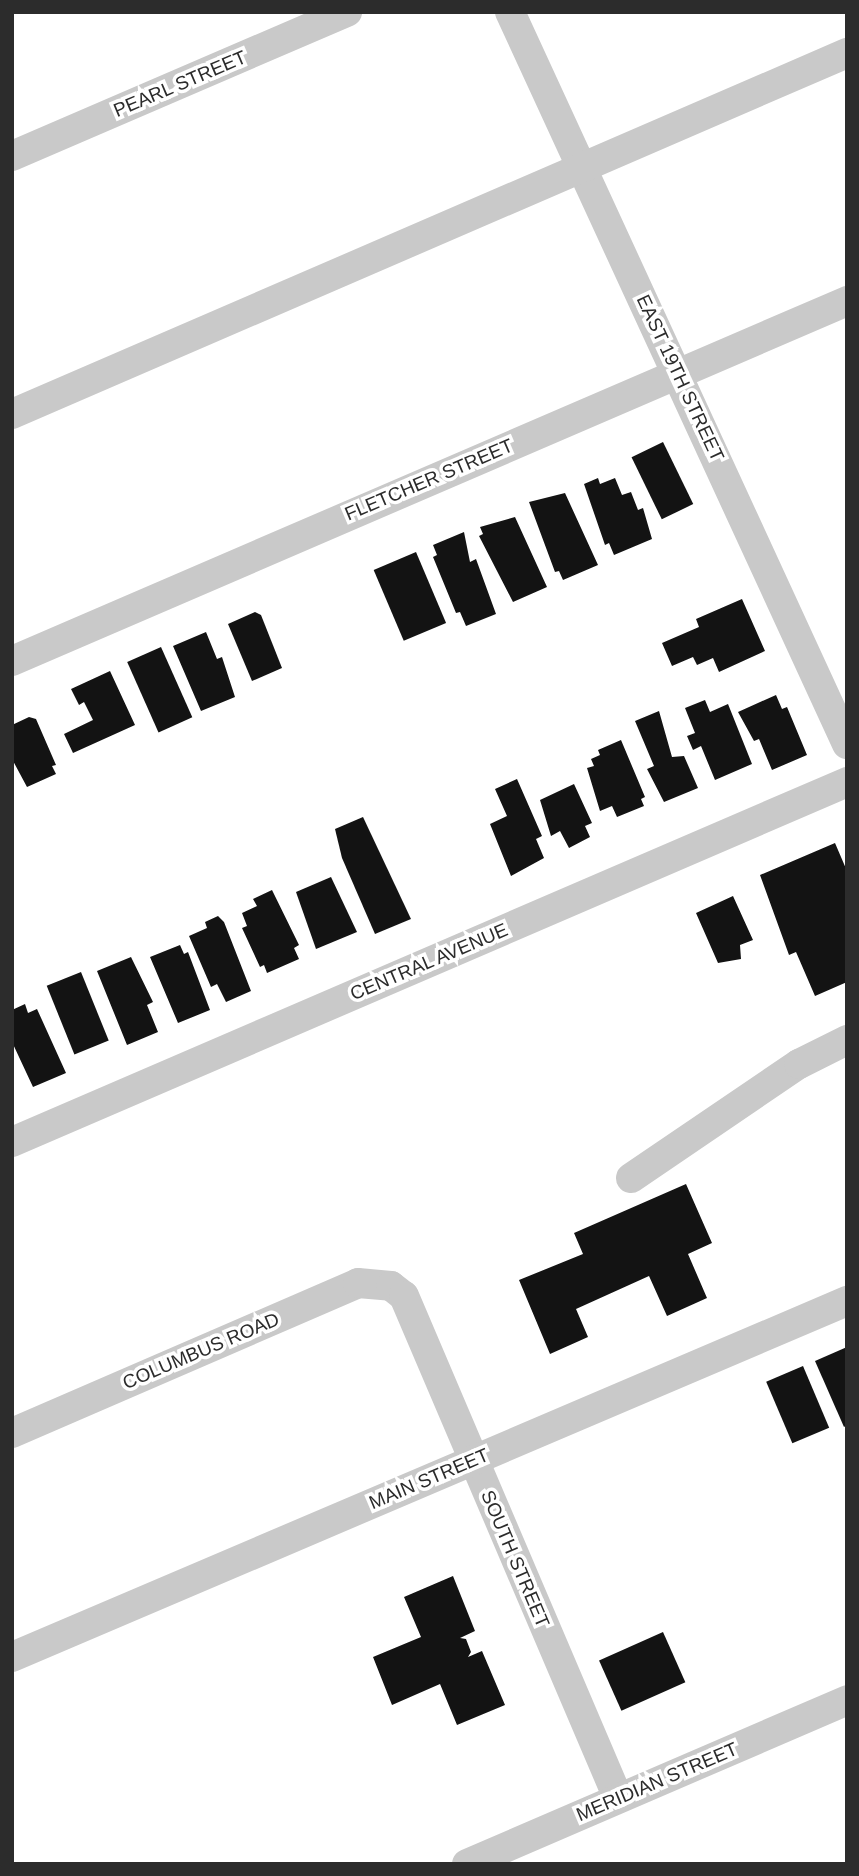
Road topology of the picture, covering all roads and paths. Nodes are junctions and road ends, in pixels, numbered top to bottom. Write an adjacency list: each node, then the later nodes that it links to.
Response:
1 (347, 12): 4 (street, PEARL STREET)
2 (510, 12): 5 (street, EAST 19TH STREET)
3 (847, 53): 5 (street)
4 (12, 156)
5 (582, 165): 7 (street, EAST 19TH STREET); 8 (street)
6 (847, 301): 7 (street, FLETCHER STREET)
7 (678, 372): 9 (street, FLETCHER STREET); 10 (street, EAST 19TH STREET)
8 (12, 414)
9 (12, 662)
10 (847, 744)
11 (847, 782): 13 (street, CENTRAL AVENUE)
12 (847, 1040): 14 (street)
13 (12, 1142)
14 (631, 1178)
15 (391, 1286): 17 (street, COLUMBUS ROAD); 18 (street, SOUTH STREET)
16 (847, 1301): 18 (street, MAIN STREET)
17 (12, 1433)
18 (472, 1461): 19 (street, MAIN STREET); 21 (street, SOUTH STREET)
19 (12, 1657)
20 (847, 1700): 21 (street, MERIDIAN STREET)
21 (618, 1798): 22 (street, MERIDIAN STREET)
22 (467, 1864)

